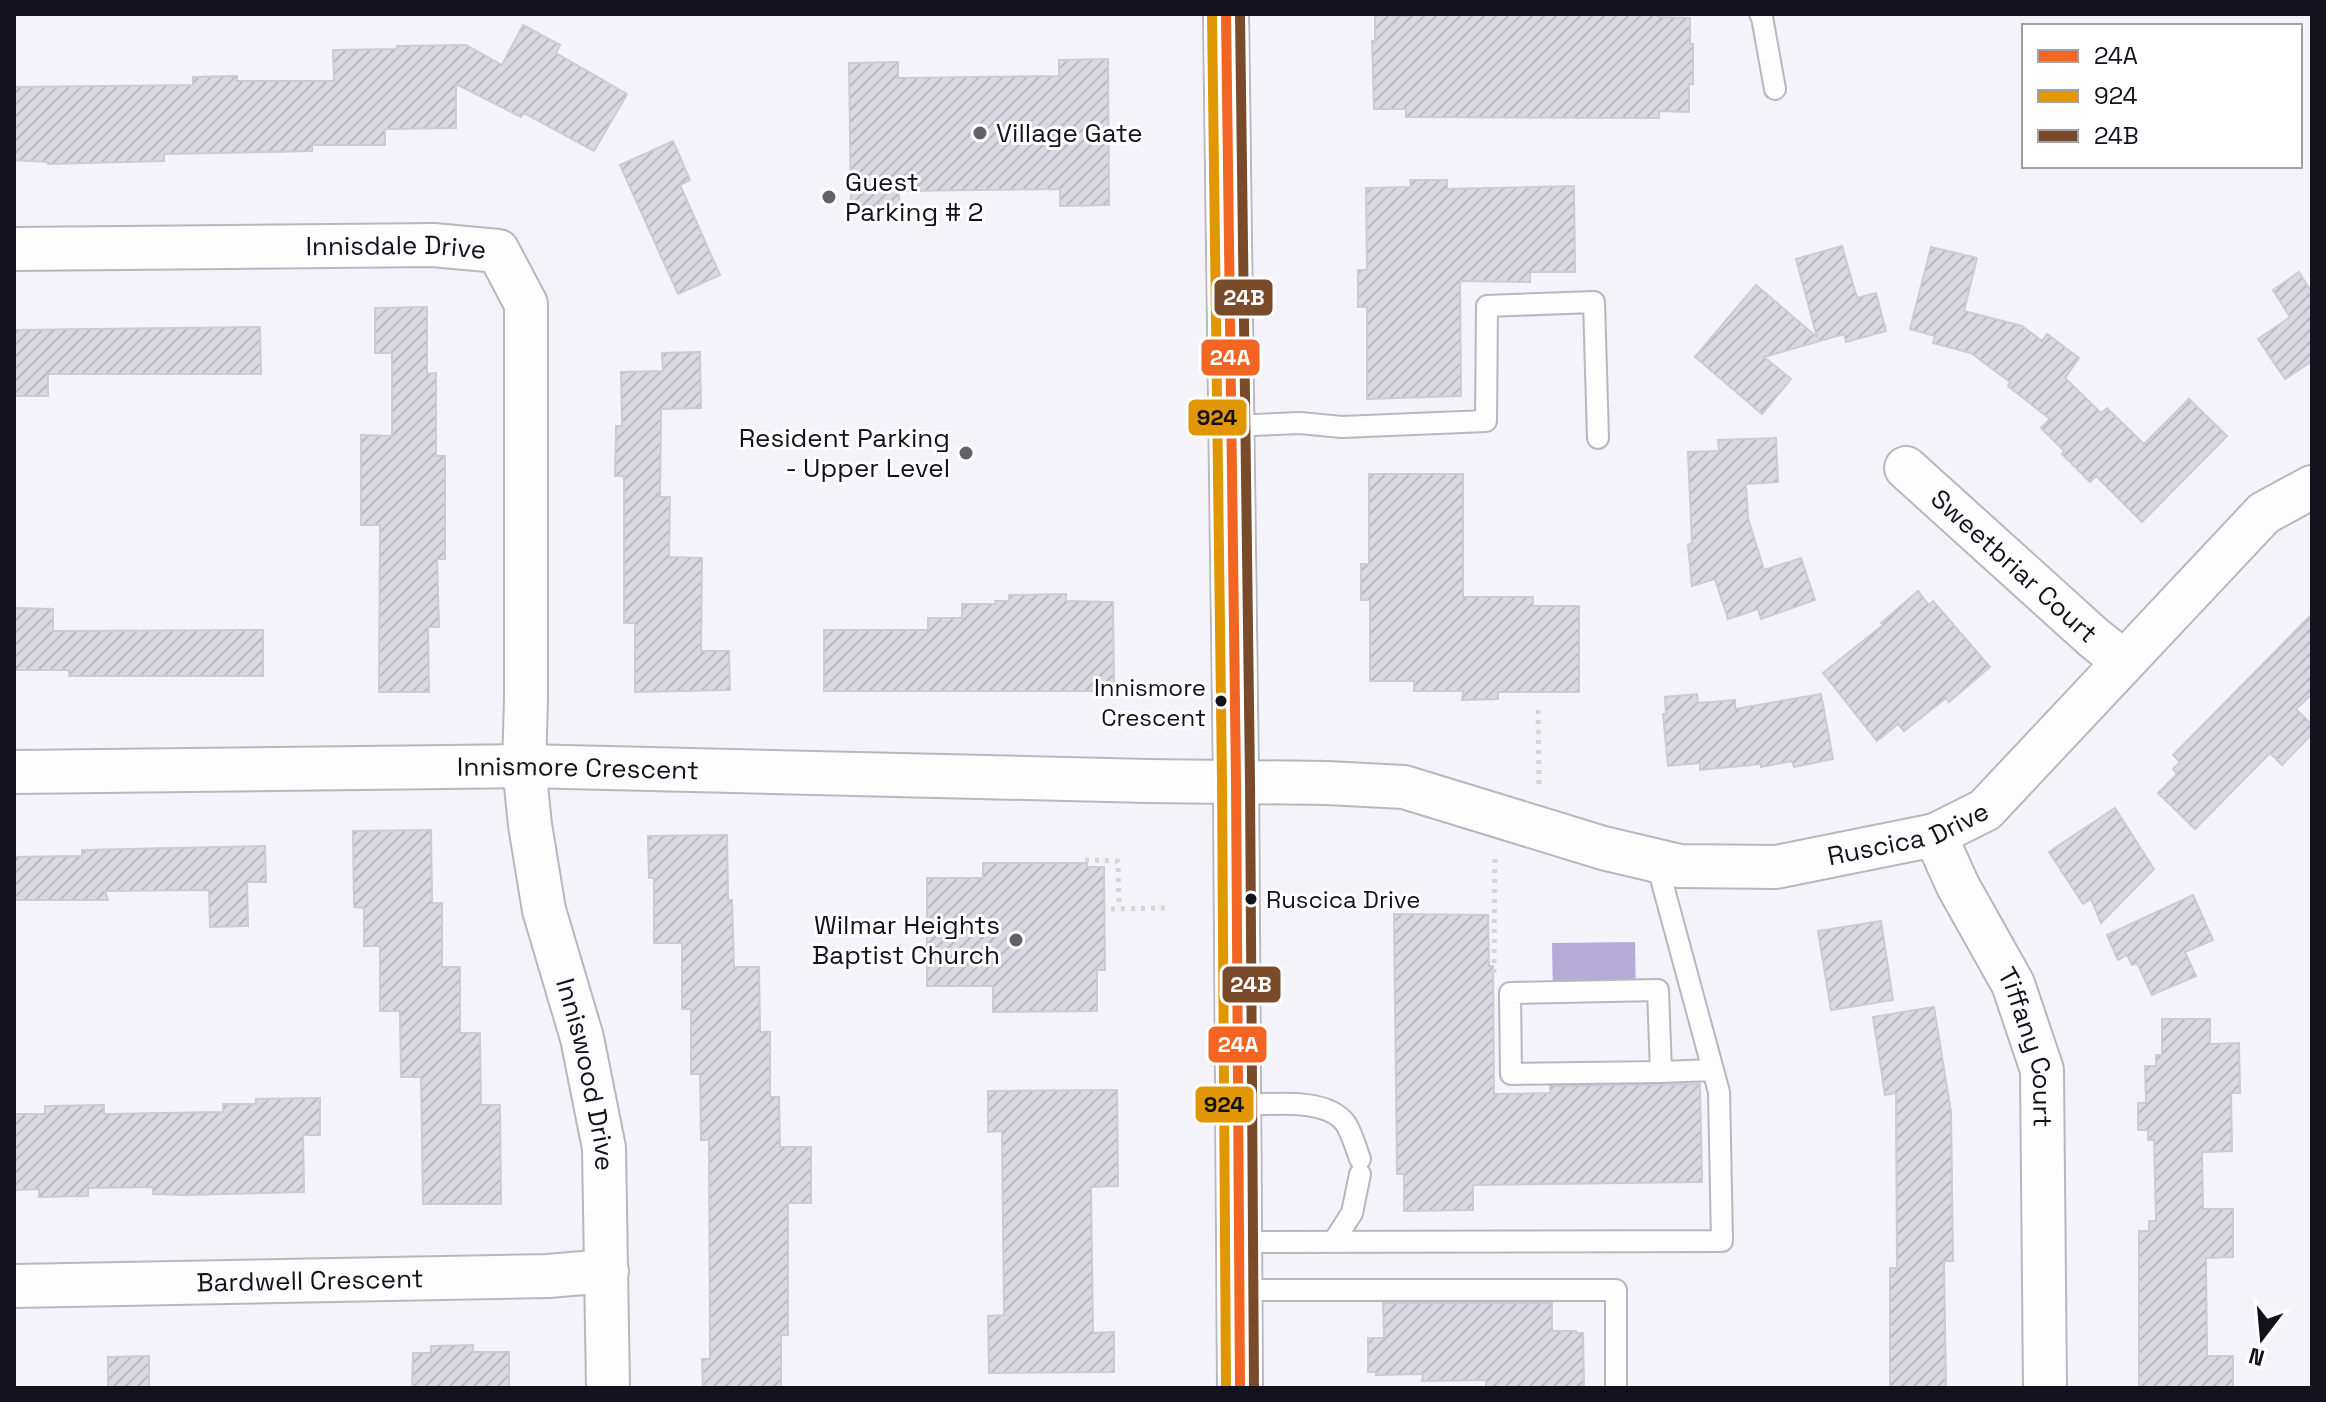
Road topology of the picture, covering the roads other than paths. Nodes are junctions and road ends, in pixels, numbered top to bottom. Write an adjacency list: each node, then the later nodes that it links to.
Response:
1 (1226, 14): 5 (main road)
2 (1760, 14): 3 (lane)
3 (1775, 89)
4 (14, 249): 10 (street, Innisdale Drive)
5 (1231, 426): 6 (lane); 12 (main road)
6 (1598, 438)
7 (1906, 468): 9 (street, Sweetbriar Court)
8 (2312, 487): 9 (street, Ruscica Drive)
9 (2124, 662): 13 (street, Ruscica Drive)
10 (524, 766): 11 (street, Innismore Crescent); 12 (street, Innismore Crescent); 20 (street, Inniswood Drive)
11 (14, 772)
12 (1236, 781): 14 (street, Ruscica Drive); 17 (main road)
13 (1935, 835): 14 (street, Ruscica Drive); 26 (street, Tiffany Court)
14 (1656, 860): 15 (lane)
15 (1713, 1070): 16 (lane); 18 (lane)
16 (1661, 1072): 16 (lane)
17 (1237, 1105): 18 (lane); 19 (main road)
18 (1334, 1241): 19 (lane)
19 (1239, 1242): 22 (main road)
20 (607, 1271): 21 (street, Bardwell Crescent); 23 (street, Inniswood Drive)
21 (14, 1286)
22 (1239, 1290): 24 (main road); 25 (lane)
23 (608, 1388)
24 (1240, 1388)
25 (1616, 1388)
26 (2045, 1388)

